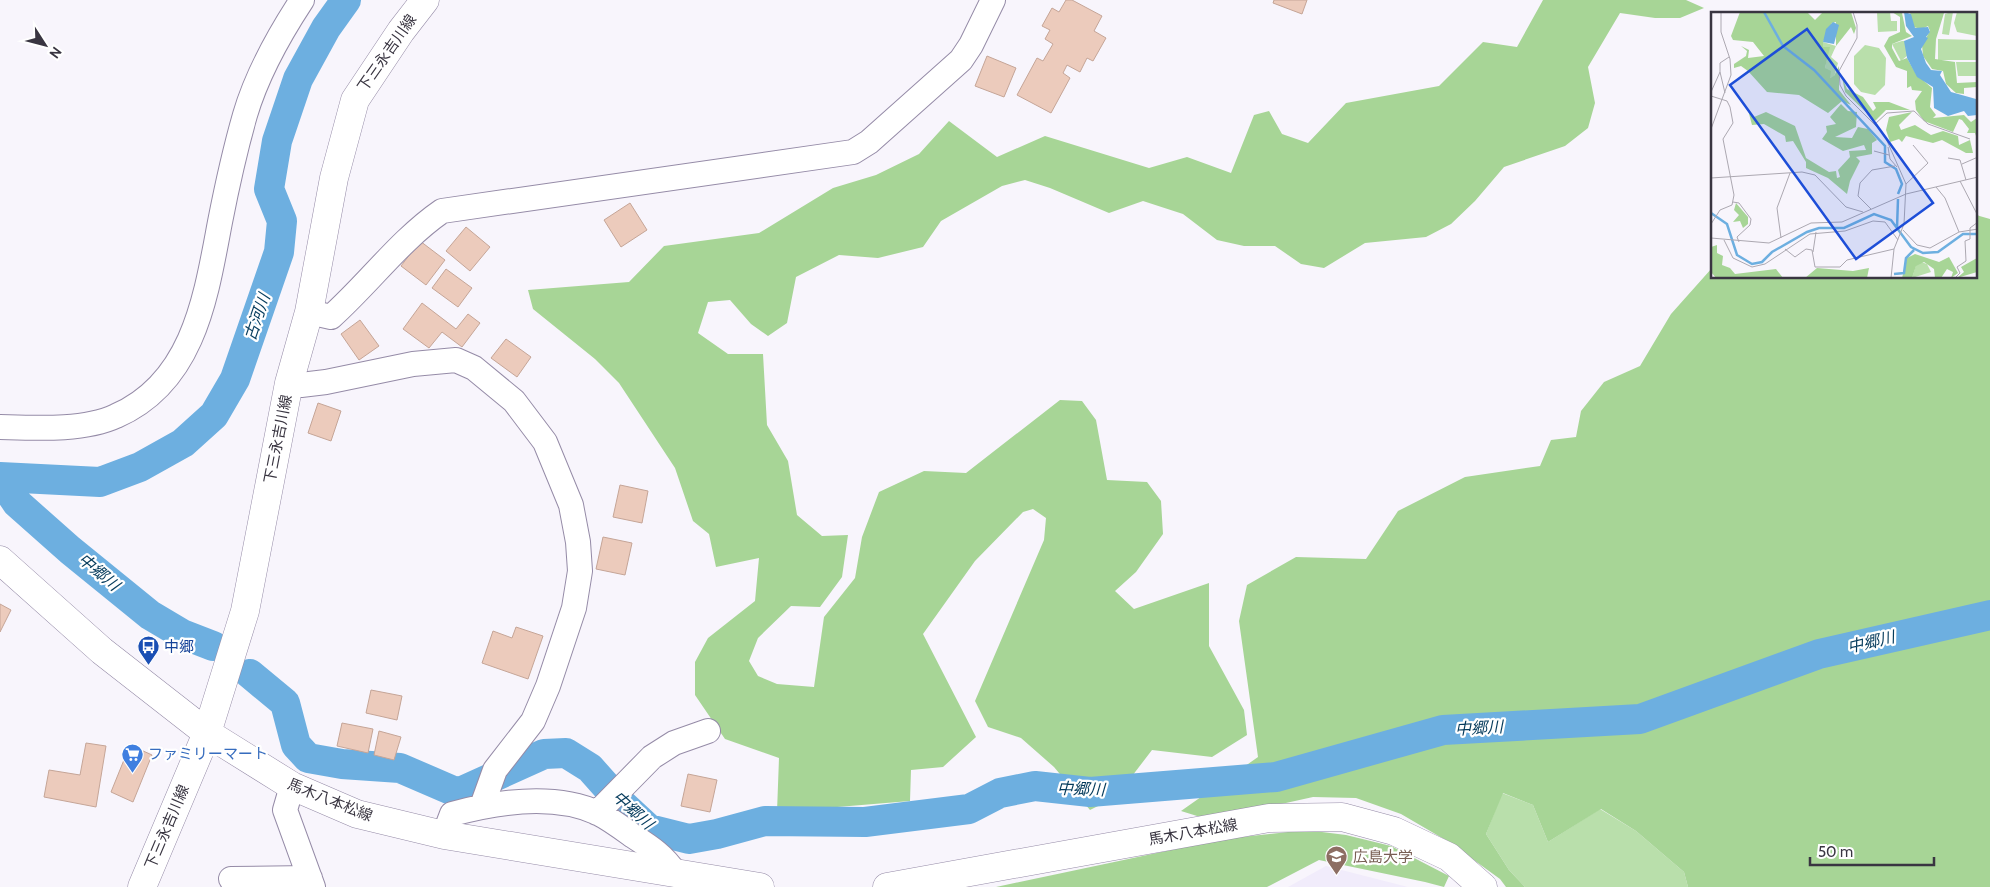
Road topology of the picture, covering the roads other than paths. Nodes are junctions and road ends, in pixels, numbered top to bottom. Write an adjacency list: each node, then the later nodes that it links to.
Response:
1 (302, 0): 6 (street)
2 (425, 0): 4 (main road, 下三永吉川線)
3 (993, 0): 4 (street)
4 (309, 312): 5 (main road, 下三永吉川線)
5 (289, 383): 9 (main road, 下三永吉川線); 11 (street)
6 (0, 427)
7 (0, 560): 9 (main road, 馬木八本松線)
8 (708, 731): 12 (street)
9 (207, 733): 10 (main road, 馬木八本松線); 18 (main road, 下三永吉川線)
10 (292, 786): 13 (main road, 馬木八本松線); 16 (street)
11 (488, 789): 12 (street); 13 (street)
12 (608, 801): 14 (street)
13 (444, 835): 14 (main road, 馬木八本松線)
14 (675, 873): 19 (main road, 馬木八本松線)
15 (231, 879): 16 (street)
16 (312, 883)
17 (901, 886): 20 (main road, 馬木八本松線)
18 (142, 887)
19 (760, 887)
20 (1483, 887)

